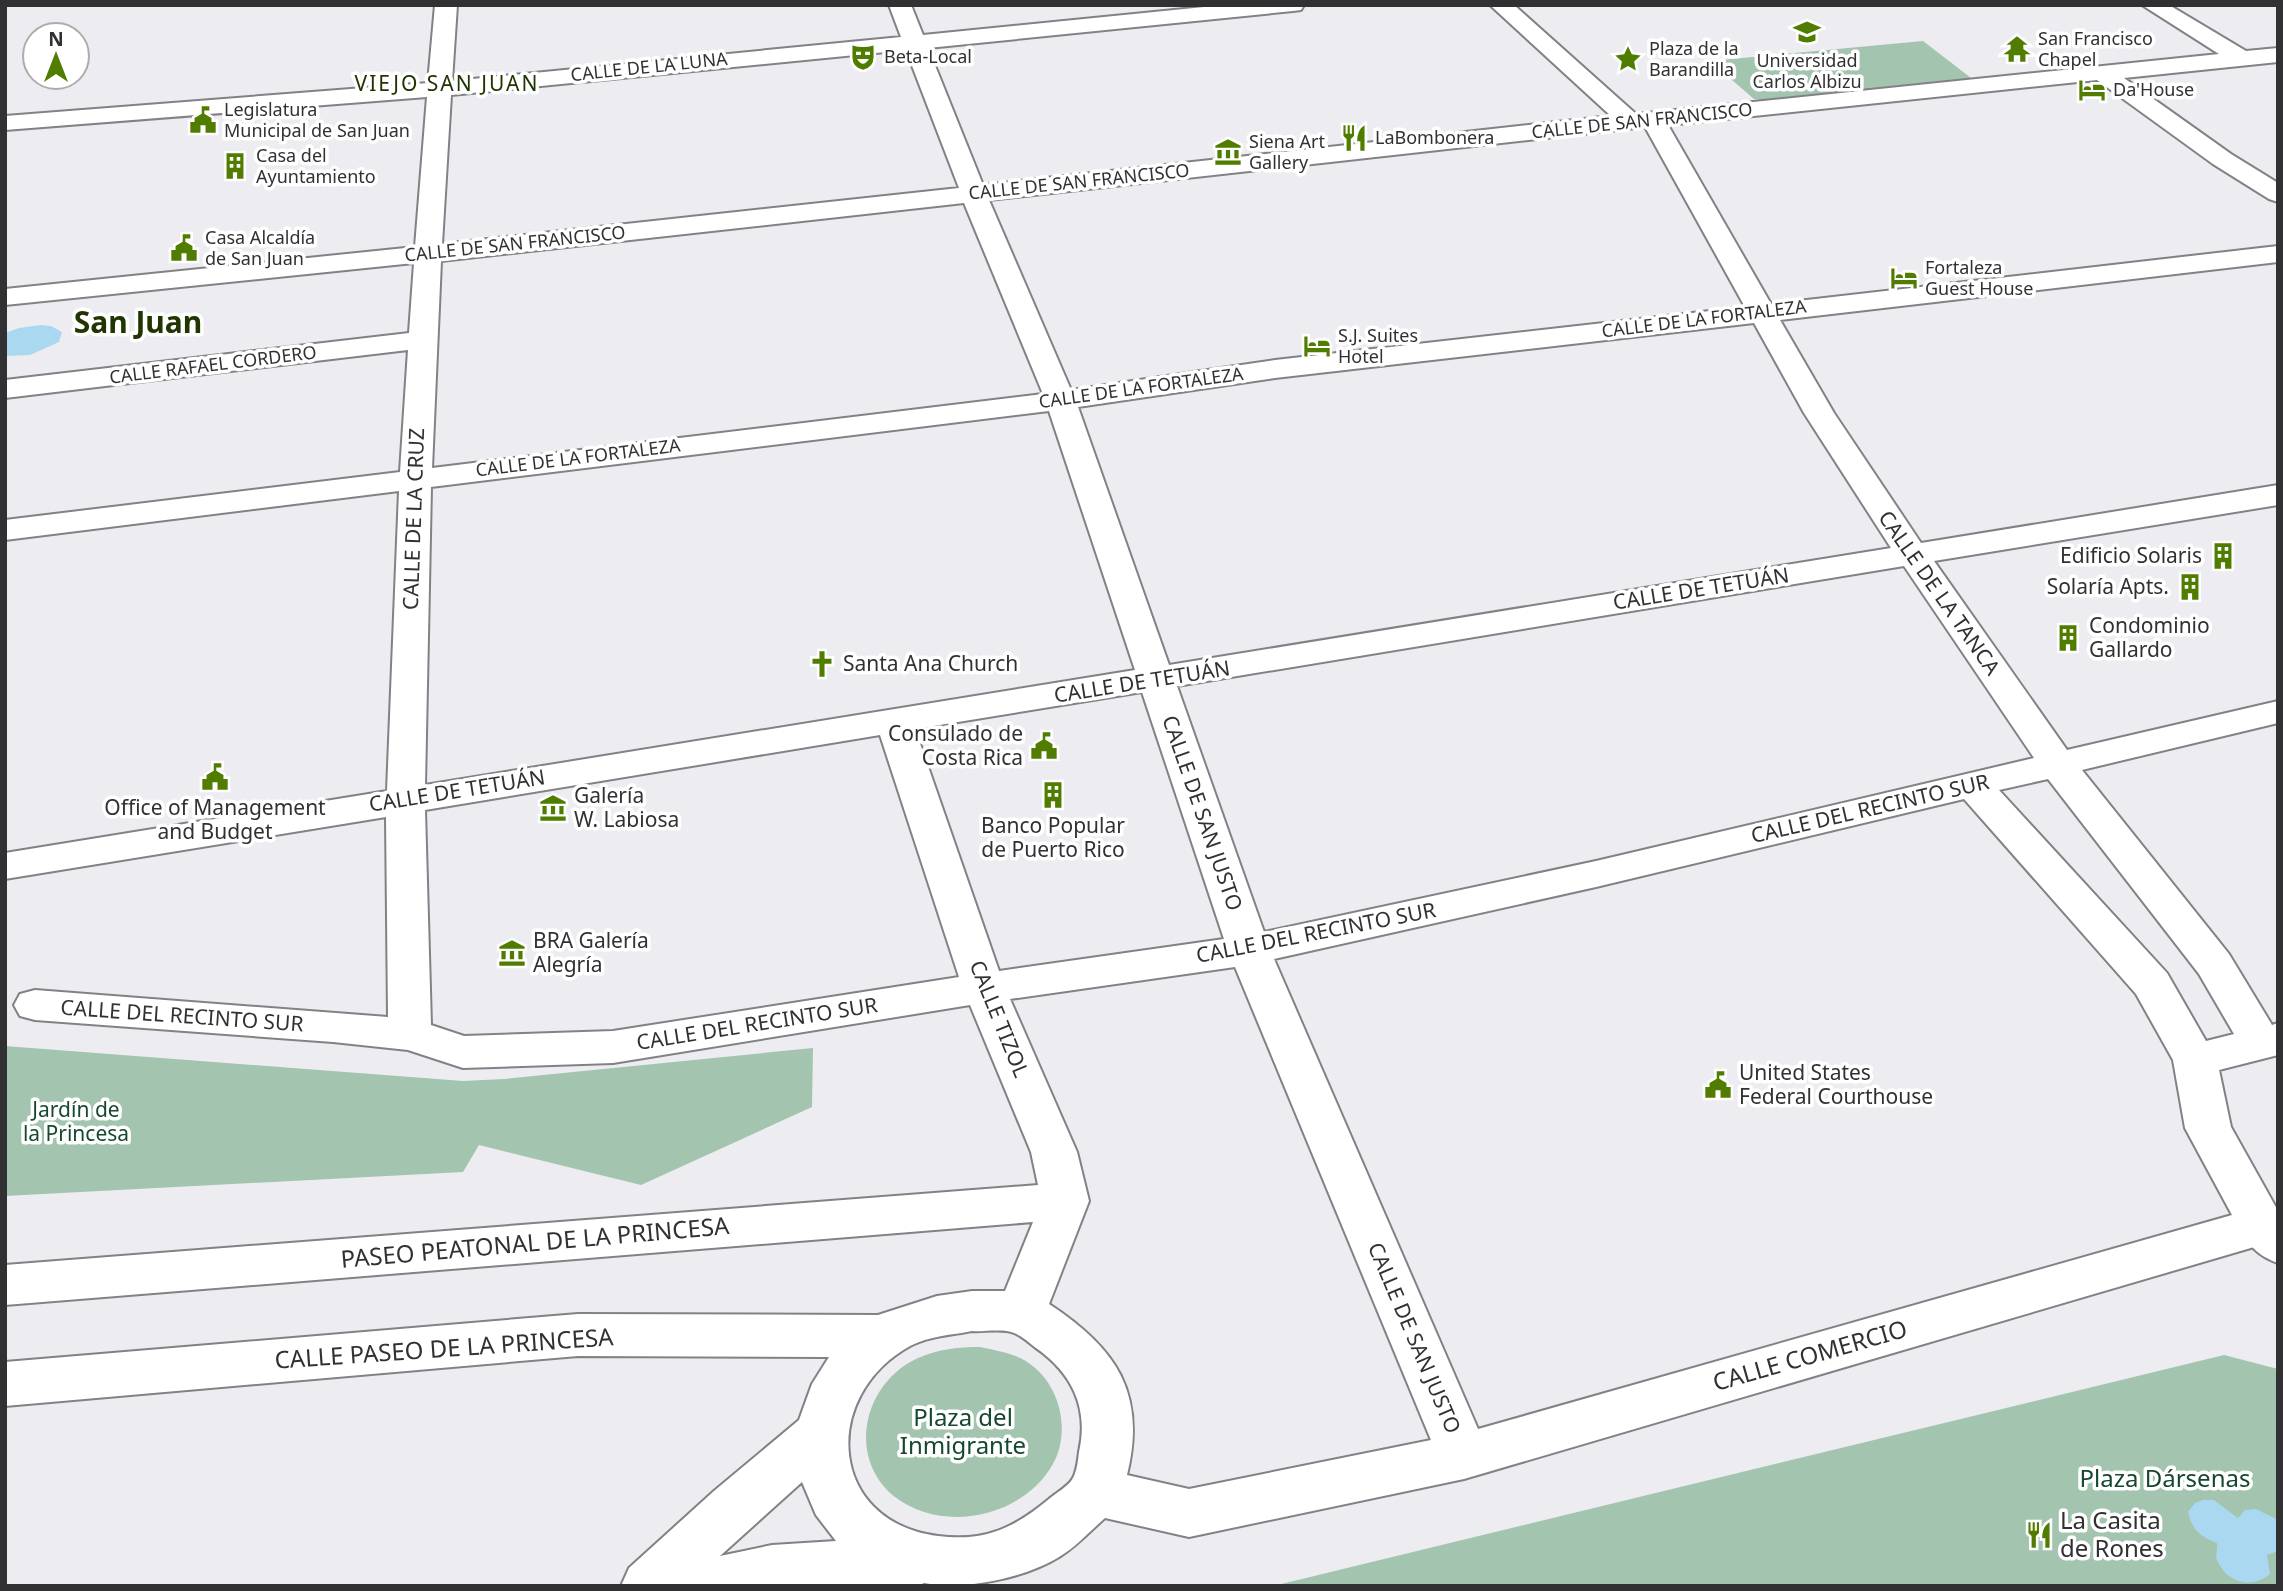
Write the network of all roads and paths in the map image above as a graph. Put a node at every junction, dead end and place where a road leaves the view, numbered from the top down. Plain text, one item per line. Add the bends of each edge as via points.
1 (446, 5) edge
2 (900, 5) edge
3 (1293, 5) edge
4 (1501, 5) edge
5 (2153, 5) edge
6 (913, 41) junction
7 (2278, 55) edge
8 (2241, 58) junction
9 (2102, 73) junction
10 (439, 89) junction
11 (1641, 120) junction
12 (5, 123) edge
13 (973, 192) junction
14 (2278, 194) edge
15 (427, 254) junction
16 (2278, 254) edge
17 (5, 298) edge
18 (1763, 312) junction
19 (422, 340) junction
20 (5, 389) edge
21 (1061, 401) junction
22 (414, 478) junction
23 (2278, 495) edge
24 (5, 530) edge
25 (1913, 556) junction
26 (1157, 680) junction
27 (2278, 712) edge
28 (894, 722) junction
29 (2057, 764) junction
30 (1972, 785) junction
31 (405, 799) junction
32 (5, 866) edge
33 (1249, 950) junction
34 (984, 988) junction
35 (35, 1005) dead end
36 (410, 1034) junction
37 (2270, 1041) edge
38 (2196, 1060) junction
39 (1065, 1201) junction
40 (2270, 1235) edge
41 (5, 1285) edge
42 (1021, 1313) junction
43 (884, 1336) junction
44 (5, 1384) edge
45 (820, 1434) junction
46 (1464, 1456) junction
47 (1095, 1492) junction
48 (930, 1560) junction
49 (649, 1586) edge
50 (696, 1586) edge

1 - 10 street, CALLE DE LA CRUZ
2 - 6 street, CALLE DE SAN JUSTO
3 - 6 street, CALLE DE LA LUNA
4 - 11 street, CALLE DE LA TANCA
5 - 8 street
6 - 10 street, CALLE DE LA LUNA
6 - 13 street, CALLE DE SAN JUSTO
7 - 8 street, CALLE DE SAN FRANCISCO
8 - 9 street, CALLE DE SAN FRANCISCO
9 - 11 street, CALLE DE SAN FRANCISCO
9 - 14 street
10 - 12 street, CALLE DE LA LUNA
10 - 15 street, CALLE DE LA CRUZ
11 - 13 street, CALLE DE SAN FRANCISCO
11 - 18 street, CALLE DE LA TANCA
13 - 15 street, CALLE DE SAN FRANCISCO
13 - 21 street, CALLE DE SAN JUSTO
15 - 17 street, CALLE DE SAN FRANCISCO
15 - 19 street, CALLE DE LA CRUZ
16 - 18 street, CALLE DE LA FORTALEZA
18 - 21 street, CALLE DE LA FORTALEZA via 1275,369
18 - 25 street, CALLE DE LA TANCA via 1819,413
19 - 20 street, CALLE RAFAEL CORDERO
19 - 22 street, CALLE DE LA CRUZ
21 - 22 street, CALLE DE LA FORTALEZA
21 - 26 street, CALLE DE SAN JUSTO
22 - 24 street, CALLE DE LA FORTALEZA
22 - 31 street, CALLE DE LA CRUZ
23 - 25 street, CALLE DE TETUÁN
25 - 26 street, CALLE DE TETUÁN
25 - 29 street, CALLE DE LA TANCA
26 - 28 street, CALLE DE TETUÁN
26 - 33 street, CALLE DE SAN JUSTO
27 - 29 street, CALLE DEL RECINTO SUR
28 - 31 street, CALLE DE TETUÁN
28 - 34 street, CALLE TIZOL
29 - 30 street, CALLE DEL RECINTO SUR
29 - 37 street, CALLE DE LA TANCA
30 - 33 street, CALLE DEL RECINTO SUR
30 - 38 street via 2152,984
31 - 32 street, CALLE DE TETUÁN
31 - 36 street, CALLE DE LA CRUZ
33 - 34 street, CALLE DEL RECINTO SUR
33 - 46 street, CALLE DE SAN JUSTO
34 - 36 street, CALLE DEL RECINTO SUR via 613,1046 463,1052
34 - 39 street, CALLE TIZOL via 1054,1152
35 - 36 street, CALLE DEL RECINTO SUR
37 - 38 street
38 - 40 street, CALLE COMERCIO via 2208,1128
39 - 41 street, PASEO PEATONAL DE LA PRINCESA
39 - 42 street
40 - 46 street, CALLE COMERCIO
42 - 43 street via 972,1311 927,1318
42 - 47 street via 1058,1335 1089,1365 1107,1403 1109,1444
43 - 44 street, CALLE PASEO DE LA PRINCESA via 578,1335
43 - 45 street via 851,1363 830,1396
45 - 48 street via 824,1477 845,1516 883,1545
45 - 49 street
46 - 47 street, CALLE COMERCIO via 1189,1513
47 - 48 street via 1038,1541 999,1557
48 - 50 street via 772,1570

